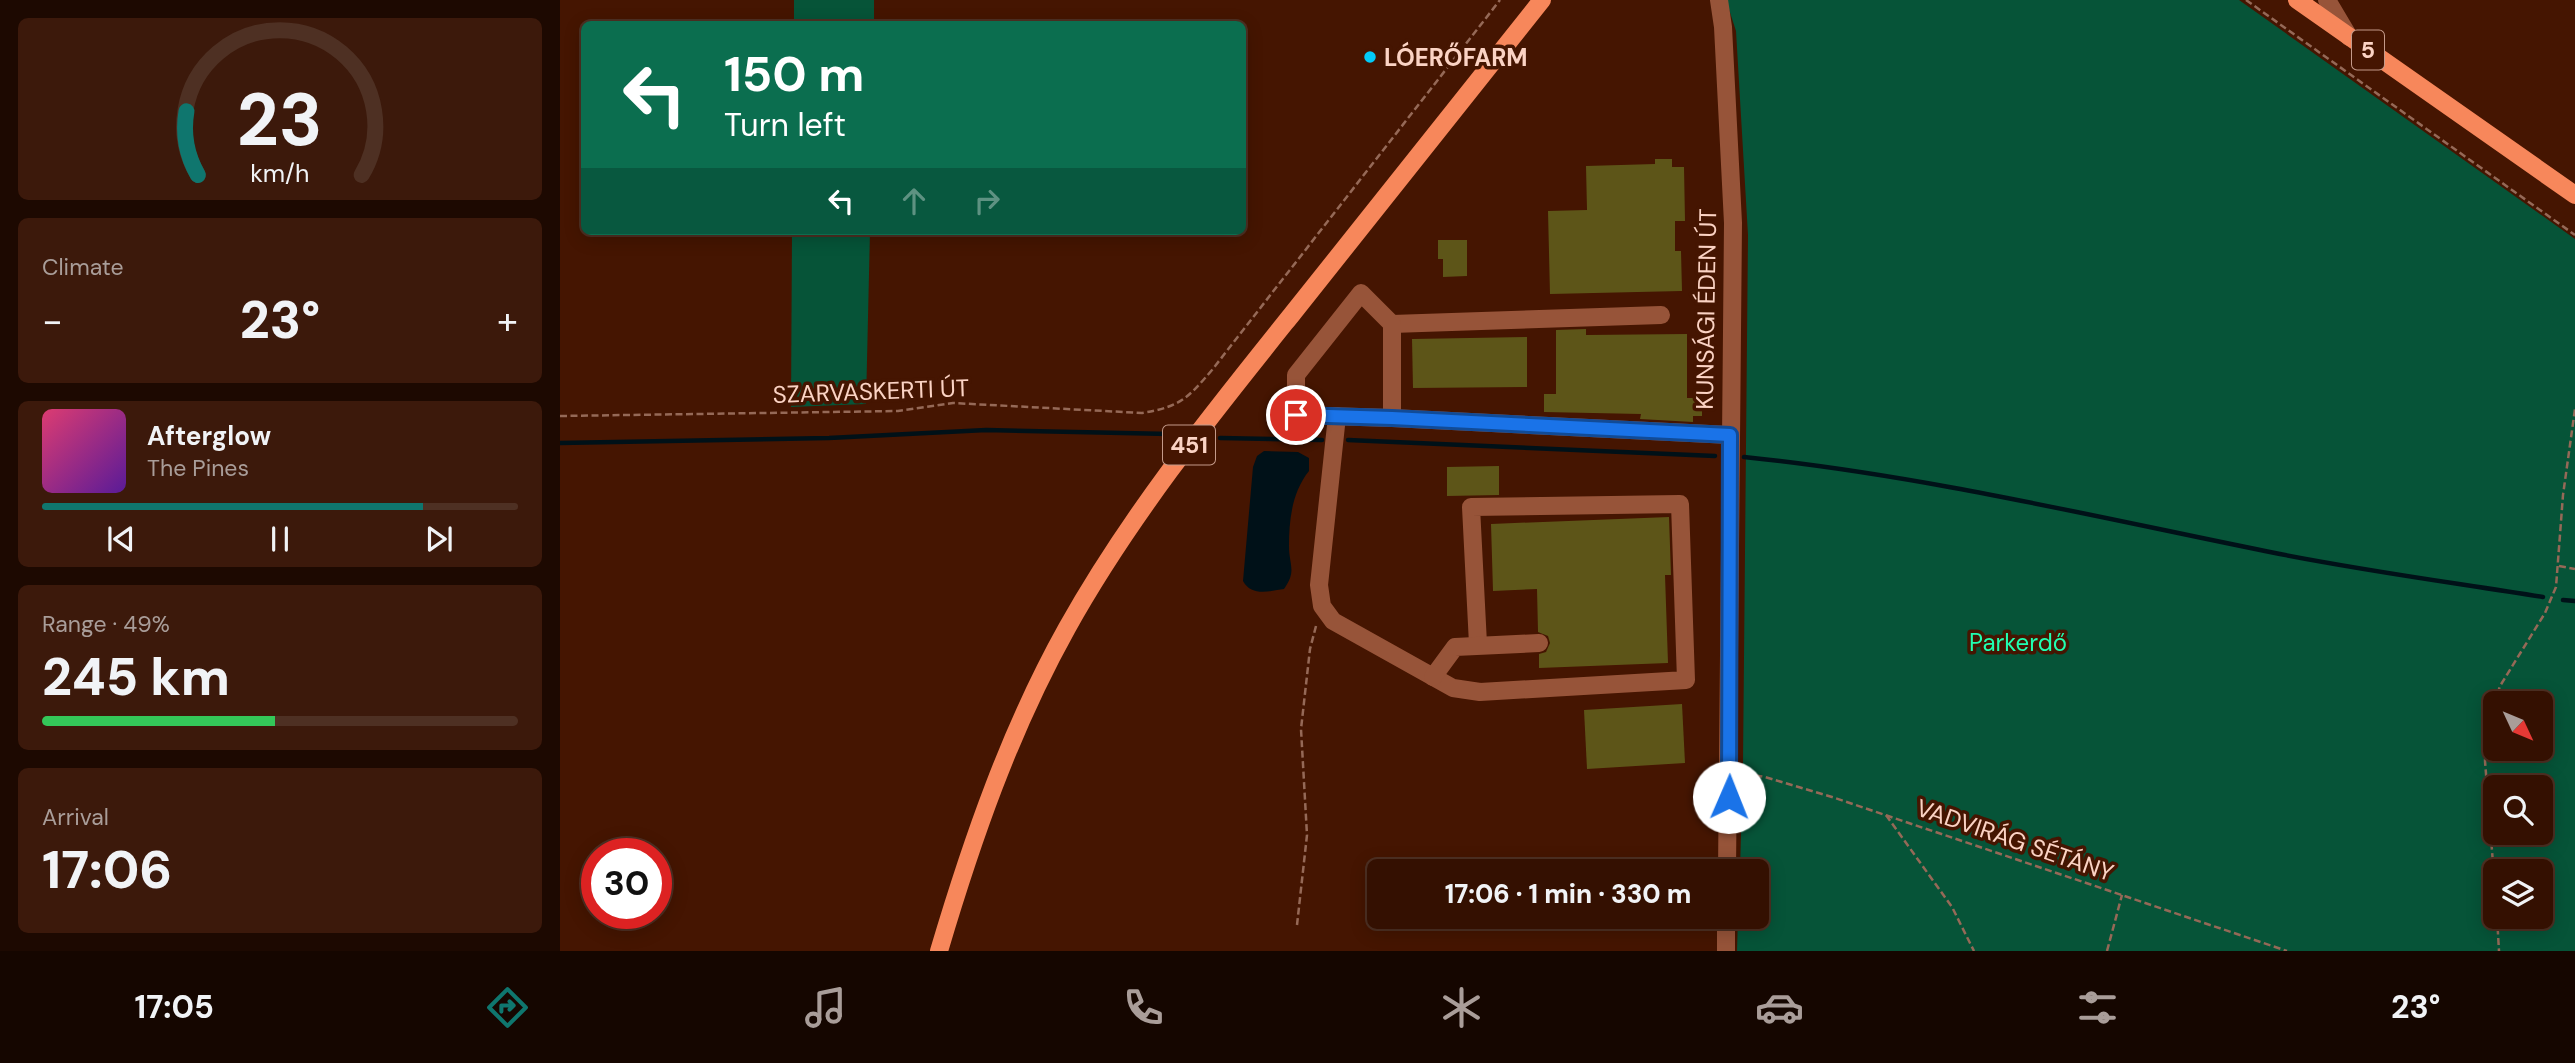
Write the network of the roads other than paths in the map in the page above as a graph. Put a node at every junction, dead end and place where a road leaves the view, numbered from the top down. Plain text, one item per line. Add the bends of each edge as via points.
1 (1542, 0) edge
2 (1719, 0) edge
3 (2297, 0) edge
4 (2327, 0) edge
5 (2349, 37) junction
6 (2575, 195) edge
7 (1661, 315) dead end
8 (1392, 324) junction
9 (1337, 416) junction
10 (1392, 418) junction
11 (1730, 435) junction
12 (1539, 643) dead end
13 (1478, 644) junction
14 (1433, 677) junction
15 (1727, 859) edge
16 (1726, 929) edge
17 (939, 951) edge
18 (1726, 951) edge

1 - 17 main road, 451 via 1230,392 1107,562 1068,627 1011,743 970,850
2 - 11 street, KUNSÁGI ÉDEN ÚT via 1733,223
3 - 5 main road, 5
4 - 5 street
5 - 6 main road, 5
7 - 8 street
8 - 9 street via 1361,293 1296,375 1296,415
8 - 10 street
9 - 10 street
9 - 14 street via 1319,585 1322,606 1333,621
10 - 11 street
11 - 15 street, KUNSÁGI ÉDEN ÚT
12 - 13 street
13 - 14 street via 1455,647
13 - 14 street via 1471,507 1679,504 1686,680 1480,692 1453,688
16 - 18 street

